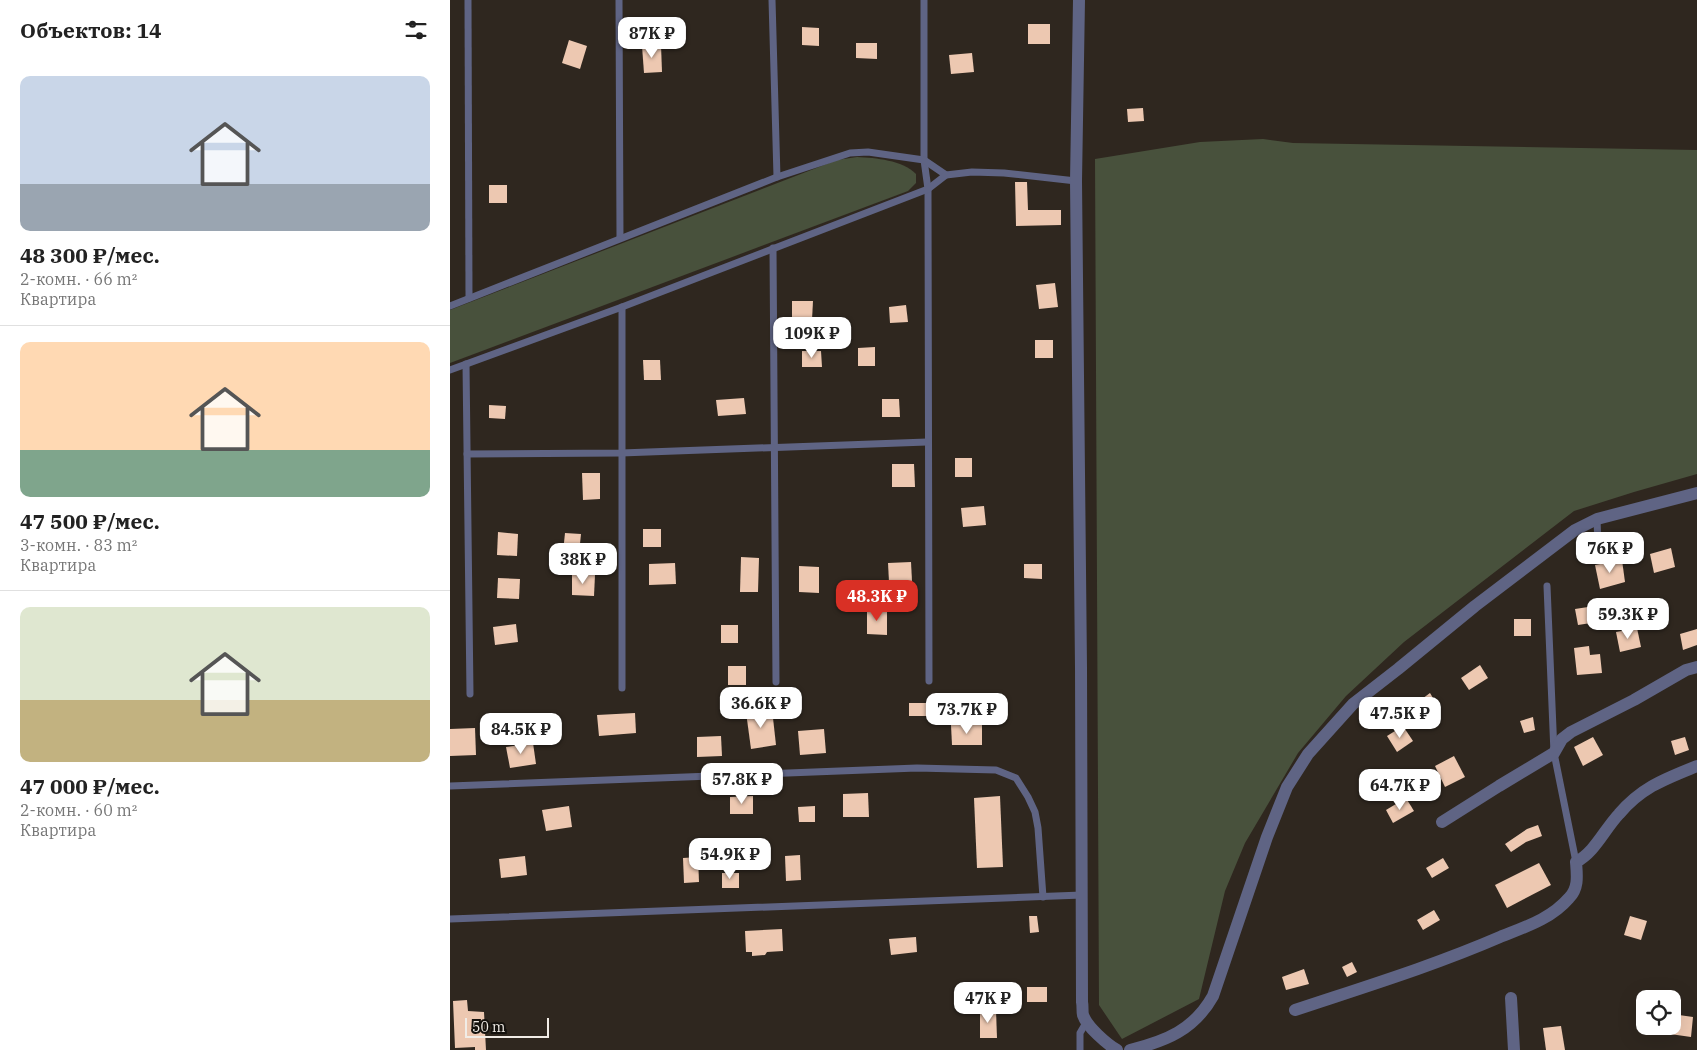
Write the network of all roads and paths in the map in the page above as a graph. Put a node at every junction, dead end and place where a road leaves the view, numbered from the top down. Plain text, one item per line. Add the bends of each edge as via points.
1 (468, 0) edge
2 (619, 0) edge
3 (772, 0) edge
4 (924, 0) edge
5 (1079, 0) edge
6 (924, 160) junction
7 (946, 175) junction
8 (777, 177) junction
9 (1076, 181) junction
10 (928, 189) junction
11 (620, 238) junction
12 (773, 248) junction
13 (469, 298) junction
14 (450, 306) edge
15 (622, 307) junction
16 (466, 364) junction
17 (450, 370) edge
18 (927, 442) junction
19 (775, 449) junction
20 (621, 453) junction
21 (467, 454) junction
22 (1697, 493) edge
23 (1596, 519) junction
24 (1598, 546) dead end
25 (1547, 586) dead end
26 (1697, 667) edge
27 (929, 681) dead end
28 (776, 682) dead end
29 (622, 688) dead end
30 (470, 694) dead end
31 (1554, 753) junction
32 (1697, 766) edge
33 (450, 786) edge
34 (1442, 822) dead end
35 (1576, 862) junction
36 (1082, 895) junction
37 (1043, 897) junction
38 (450, 919) edge
39 (1511, 998) dead end
40 (1295, 1010) dead end
41 (1087, 1022) junction
42 (1080, 1050) edge
43 (1117, 1050) edge
44 (1130, 1050) edge
45 (1514, 1050) edge

1 - 13 lane
2 - 11 lane
3 - 8 lane
4 - 6 lane
5 - 9 street
6 - 7 lane
6 - 8 lane via 868,152 850,153
6 - 10 lane
7 - 9 lane via 996,172
7 - 10 lane
8 - 11 lane
9 - 36 street
10 - 12 lane
10 - 18 lane
11 - 13 lane
12 - 15 lane
12 - 19 lane
13 - 14 lane
15 - 16 lane
15 - 20 lane
16 - 17 lane
16 - 21 lane
18 - 19 lane
18 - 27 lane
19 - 20 lane
19 - 28 lane
20 - 21 lane
20 - 29 lane
21 - 30 lane
22 - 23 street
23 - 24 lane
23 - 44 street via 1564,537 1353,704 1334,724 1308,754 1287,787 1207,1008 1190,1026 1179,1032
25 - 31 lane
26 - 31 street via 1571,732 1562,739
31 - 34 street
31 - 35 lane
32 - 35 street via 1656,782 1640,793 1618,814 1589,852
33 - 37 lane via 917,768 996,770 1016,778 1035,812
35 - 40 street via 1578,879 1571,897 1555,912 1426,967
36 - 37 lane
36 - 41 street via 1082,1002
37 - 38 lane
39 - 45 street
41 - 42 lane via 1080,1033
41 - 43 street

